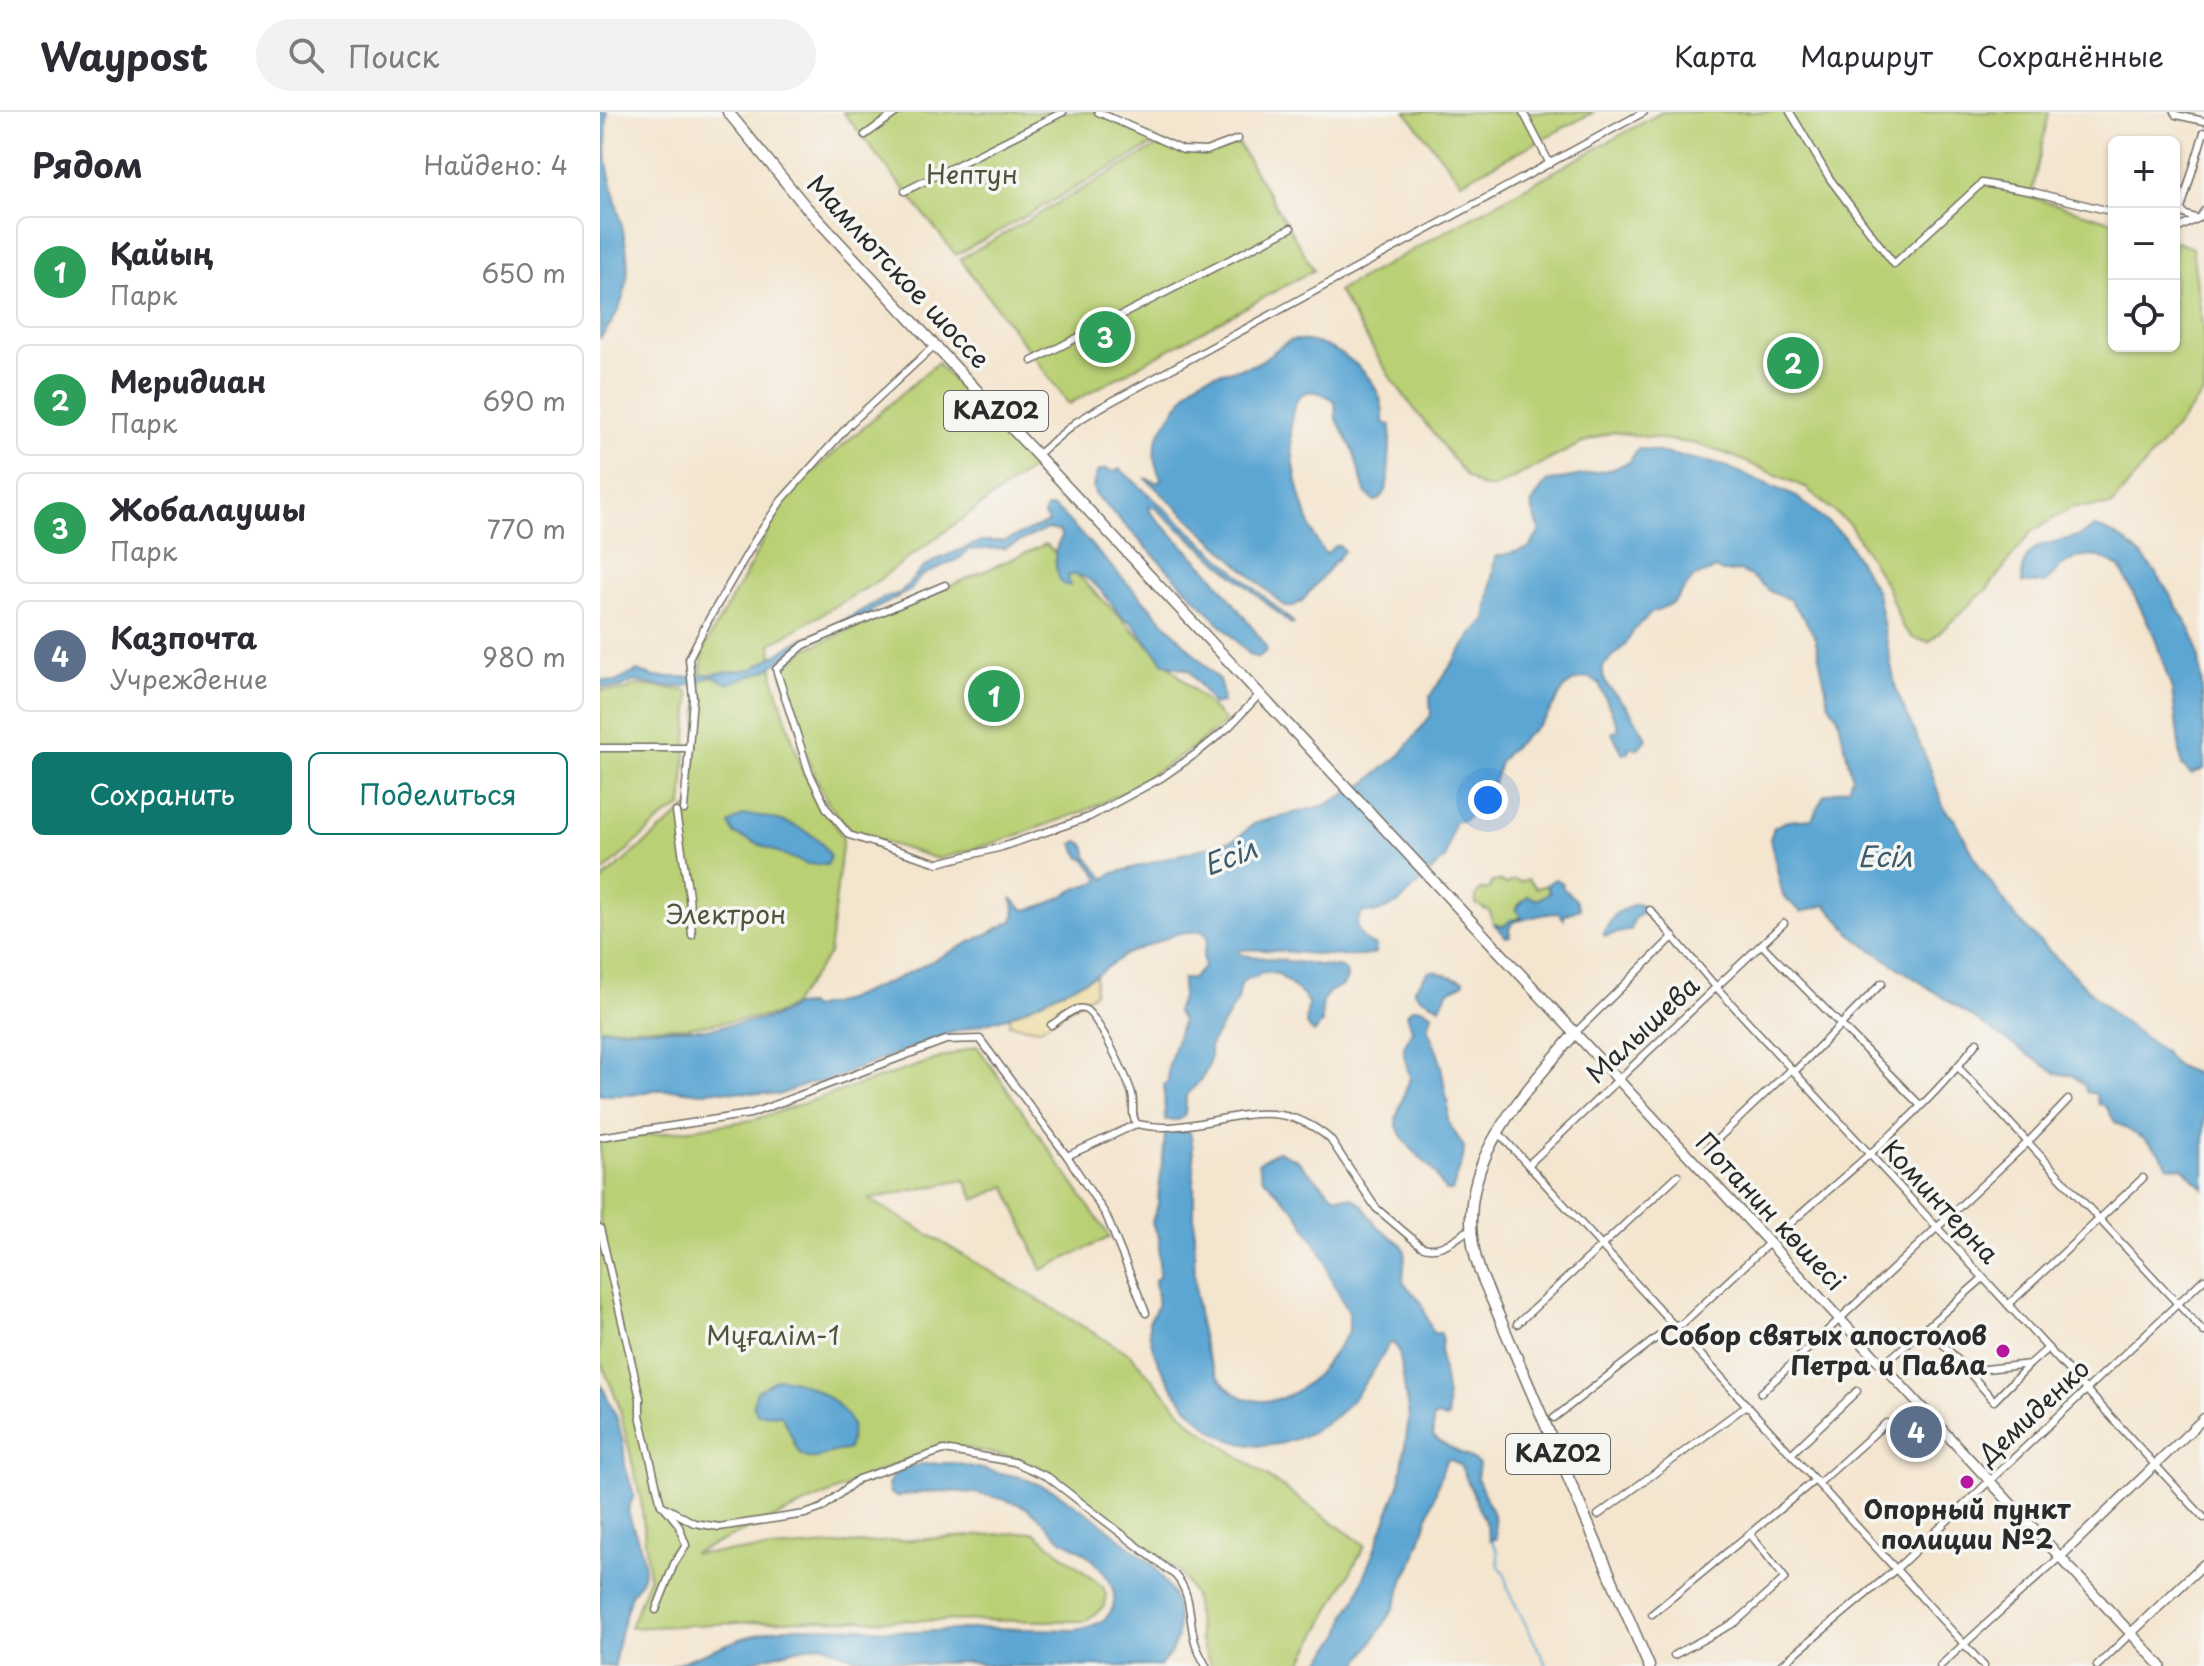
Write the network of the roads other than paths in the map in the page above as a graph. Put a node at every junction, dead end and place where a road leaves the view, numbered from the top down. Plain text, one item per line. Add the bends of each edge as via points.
1 (728, 112) edge
2 (897, 112) edge
3 (1063, 112) edge
4 (1098, 112) edge
5 (1523, 112) edge
6 (1644, 112) edge
7 (1790, 112) edge
8 (2174, 112) edge
9 (2204, 121) edge
10 (2204, 132) edge
11 (865, 135) dead end
12 (1238, 139) dead end
13 (1550, 164) junction
14 (905, 191) dead end
15 (2108, 211) edge
16 (2204, 211) edge
17 (2195, 218) junction
18 (2180, 227) edge
19 (1291, 228) dead end
20 (935, 345) junction
21 (1032, 361) dead end
22 (1037, 455) junction
23 (945, 585) dead end
24 (1260, 694) junction
25 (600, 748) edge
26 (689, 748) junction
27 (684, 810) dead end
28 (676, 812) dead end
29 (1650, 910) dead end
30 (1784, 923) dead end
31 (692, 935) dead end
32 (1673, 937) junction
33 (1762, 945) junction
34 (1882, 983) dead end
35 (1717, 988) junction
36 (1051, 1025) dead end
37 (1841, 1025) junction
38 (1575, 1033) junction
39 (1977, 1042) dead end
40 (1958, 1067) junction
41 (1793, 1071) junction
42 (1619, 1081) junction
43 (2068, 1100) dead end
44 (1920, 1105) junction
45 (1137, 1124) junction
46 (1497, 1131) junction
47 (600, 1137) edge
48 (2028, 1142) junction
49 (1708, 1148) dead end
50 (1868, 1153) junction
51 (1067, 1156) junction
52 (1528, 1165) junction
53 (1678, 1175) dead end
54 (2143, 1178) dead end
55 (2100, 1220) junction
56 (600, 1228) edge
57 (1937, 1228) junction
58 (1470, 1229) junction
59 (1784, 1229) dead end
60 (1769, 1243) junction
61 (1601, 1246) junction
62 (1983, 1278) junction
63 (2204, 1279) edge
64 (2178, 1304) junction
65 (2008, 1305) junction
66 (1146, 1313) dead end
67 (1840, 1319) junction
68 (1517, 1324) dead end
69 (1673, 1325) junction
70 (2204, 1332) edge
71 (1917, 1335) dead end
72 (2048, 1348) junction
73 (2030, 1364) junction
74 (1883, 1365) junction
75 (1968, 1371) junction
76 (2086, 1390) junction
77 (1857, 1391) dead end
78 (1761, 1393) dead end
79 (1747, 1405) junction
80 (1554, 1418) dead end
81 (2204, 1418) edge
82 (1886, 1423) dead end
83 (1791, 1454) junction
84 (2155, 1465) junction
85 (1990, 1481) junction
86 (1817, 1482) junction
87 (662, 1506) junction
88 (1598, 1515) dead end
89 (2204, 1518) edge
90 (1750, 1534) junction
91 (2061, 1556) junction
92 (2204, 1564) edge
93 (1896, 1569) junction
94 (656, 1610) dead end
95 (1652, 1614) dead end
96 (2131, 1633) junction
97 (1964, 1644) junction
98 (1674, 1655) dead end
99 (1206, 1666) edge
100 (1649, 1666) edge
101 (1780, 1666) edge
102 (1940, 1666) edge
103 (1984, 1666) edge
104 (2097, 1666) edge
105 (2161, 1666) edge

1 - 20 highway, Мамлютское шоссе / KAZ02 via 806,207
2 - 11 street
3 - 14 street
4 - 12 street via 1183,150 1206,151
5 - 13 street
6 - 13 street
7 - 15 street via 1830,179 1894,264 1982,183
8 - 9 street
10 - 17 street via 2181,209
13 - 22 street via 1096,410
16 - 17 street
17 - 18 street
19 - 21 street
20 - 22 highway, Мамлютское шоссе / KAZ02
20 - 26 street via 850,424 781,501 757,537 689,658
22 - 24 highway, Мамлютское шоссе / KAZ02
23 - 24 street via 804,645 776,669 805,762 827,809 861,841 938,863 1056,830 1161,778 1229,727
24 - 38 highway, Мамлютское шоссе / KAZ02
25 - 26 street
26 - 27 street
28 - 31 street
29 - 32 street, Коминтерна
30 - 33 street, Малышева
32 - 35 street, Коминтерна
32 - 38 street
33 - 35 street, Малышева
33 - 37 street
34 - 37 street
35 - 41 street, Коминтерна
35 - 42 street, Малышева
36 - 45 street via 1076,1009 1086,1009 1096,1018 1118,1057
37 - 41 street
37 - 44 street
38 - 42 main road, Потанин көшесі
38 - 46 highway, KAZ02
39 - 40 street
40 - 44 street
40 - 48 street
41 - 49 street
41 - 50 street, Коминтерна
42 - 52 street, Малышева
42 - 60 main road, Потанин көшесі
43 - 48 street
44 - 50 street
45 - 51 street
45 - 58 street via 1190,1125 1248,1113 1300,1121 1330,1139 1376,1208 1421,1246 1434,1249
46 - 52 street
46 - 58 highway, KAZ02 via 1477,1178
47 - 51 street via 750,1114 946,1040 980,1039
48 - 55 street
48 - 57 street
50 - 57 street, Коминтерна
50 - 59 street
51 - 66 street via 1106,1215
52 - 61 street
53 - 61 street
54 - 55 street
55 - 64 street
55 - 65 street
56 - 87 street
57 - 62 street, Коминтерна
57 - 67 street
58 - 100 highway, KAZ02 via 1480,1272
60 - 67 main road, Потанин көшесі
60 - 69 street via 1682,1324
61 - 68 street
61 - 69 street
62 - 65 street, Коминтерна
62 - 75 street via 1927,1327
63 - 64 street, Демиденко
64 - 70 street
64 - 76 street, Демиденко
65 - 72 street, Коминтерна
67 - 74 main road, Потанин көшесі
67 - 78 street
69 - 79 street
69 - 80 street
71 - 74 street
72 - 73 street
72 - 76 street, Коминтерна
73 - 75 street
73 - 75 street via 1994,1401
74 - 85 main road, Потанин көшесі
76 - 84 street, Коминтерна
76 - 85 street, Демиденко
77 - 83 street
79 - 83 street
79 - 88 street
81 - 84 street
82 - 86 street
83 - 86 street
84 - 89 street, Коминтерна
84 - 91 street
85 - 91 main road, Потанин көшесі
85 - 93 street, Демиденко
86 - 90 street
86 - 93 street
87 - 94 street via 678,1524 686,1545
87 - 99 street via 694,1523 719,1527 813,1511 858,1479 944,1450 1014,1462 1048,1477 1175,1575 1188,1596 1195,1642
90 - 95 street
90 - 98 street via 1785,1578 1736,1622
91 - 96 main road, Потанин көшесі
91 - 97 street
92 - 96 street
93 - 97 street
93 - 101 street, Демиденко
96 - 104 street
96 - 105 main road, Потанин көшесі
97 - 102 street
97 - 103 street

